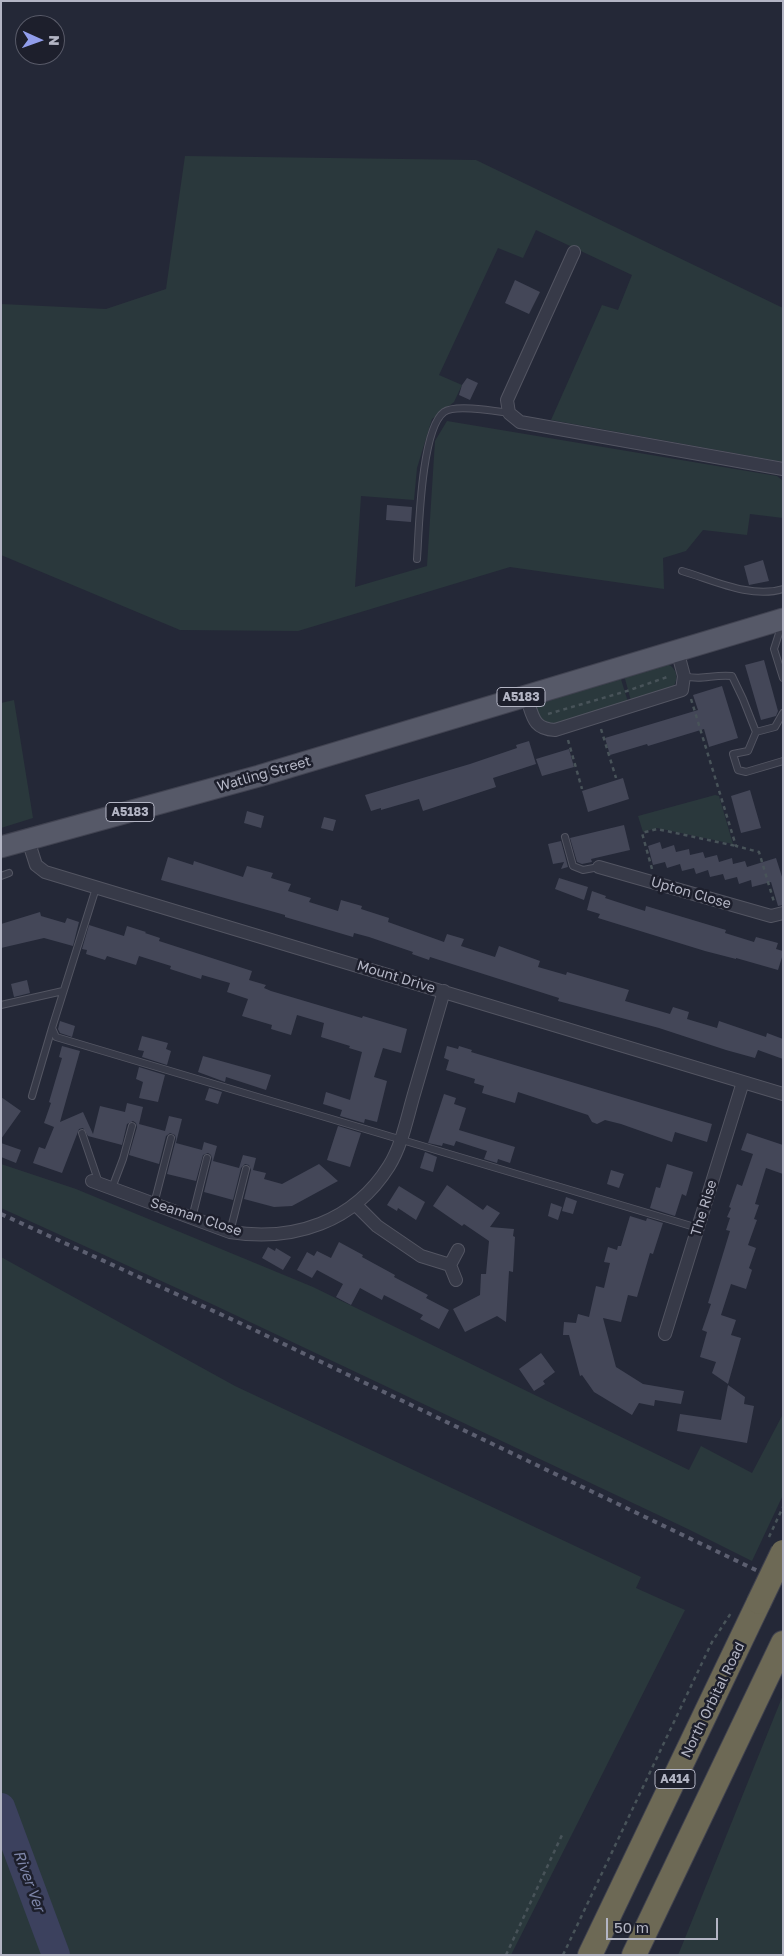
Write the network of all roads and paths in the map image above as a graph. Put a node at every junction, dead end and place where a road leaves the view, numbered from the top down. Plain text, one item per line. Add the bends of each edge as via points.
1 (574, 252) dead end
2 (509, 413) junction
3 (783, 469) edge
4 (417, 559) dead end
5 (682, 571) dead end
6 (783, 589) edge
7 (783, 620) edge
8 (677, 650) junction
9 (620, 668) junction
10 (683, 677) junction
11 (783, 678) edge
12 (627, 691) junction
13 (526, 696) junction
14 (631, 707) junction
15 (783, 713) edge
16 (597, 717) junction
17 (534, 719) junction
18 (564, 727) junction
19 (756, 732) junction
20 (783, 761) edge
21 (616, 778) dead end
22 (582, 789) dead end
23 (565, 837) dead end
24 (28, 840) junction
25 (1, 846) edge
26 (736, 846) junction
27 (599, 868) joint
28 (10, 874) dead end
29 (1, 876) edge
30 (656, 884) junction
31 (96, 888) junction
32 (780, 914) edge
33 (63, 991) junction
34 (444, 992) junction
35 (1, 1005) edge
36 (52, 1028) junction
37 (743, 1082) junction
38 (783, 1094) edge
39 (32, 1096) dead end
40 (132, 1126) dead end
41 (82, 1133) dead end
42 (171, 1138) dead end
43 (400, 1141) junction
44 (207, 1158) dead end
45 (246, 1169) dead end
46 (95, 1182) joint
47 (112, 1188) junction
48 (154, 1204) junction
49 (356, 1205) junction
50 (192, 1218) junction
51 (698, 1228) junction
52 (230, 1232) junction
53 (458, 1250) dead end
54 (450, 1265) junction
55 (456, 1280) dead end
56 (665, 1334) dead end
57 (783, 1507) edge
58 (776, 1545) edge
59 (732, 1611) dead end
60 (783, 1644) edge
61 (562, 1835) dead end
62 (506, 1955) edge
63 (563, 1955) edge
64 (590, 1955) edge
65 (634, 1955) edge

1 - 2 street via 507,400
2 - 3 street via 520,422
2 - 4 lane via 449,410 443,412 436,422 424,471
5 - 6 lane via 748,591
7 - 8 main road, Watling Street / A5183
7 - 11 lane via 774,649
8 - 9 main road, Watling Street / A5183
8 - 10 street
9 - 12 path
9 - 13 main road, Watling Street / A5183
10 - 12 path
10 - 14 street via 682,690 678,693
10 - 19 lane via 698,680 717,674 732,676
10 - 26 path
12 - 14 path
12 - 17 path
13 - 17 street
13 - 24 main road, Watling Street / A5183 via 259,776
14 - 16 street
15 - 19 lane via 775,727
16 - 18 street
16 - 21 path
17 - 18 street via 544,730
18 - 22 path
19 - 20 lane via 748,751 733,754 738,770 746,772
23 - 27 lane via 573,866 583,870
24 - 25 main road, Watling Street / A5183
24 - 31 street, Mount Drive via 36,865 45,872
26 - 30 path via 658,829 642,834
26 - 32 path via 759,852
27 - 30 street, Upton Close
28 - 29 lane
30 - 32 street, Upton Close via 771,916
31 - 33 lane
31 - 34 street, Mount Drive
33 - 35 lane
33 - 36 lane
34 - 37 street, Mount Drive
34 - 43 street, Seaman Close
36 - 39 lane
36 - 43 lane via 56,1037
37 - 38 street, Mount Drive
37 - 51 street, The Rise
40 - 47 lane
41 - 46 lane
42 - 48 lane
43 - 49 street, Seaman Close via 390,1165
43 - 51 lane
44 - 50 lane
45 - 52 lane
46 - 47 street, Seaman Close
47 - 48 street, Seaman Close
48 - 50 street, Seaman Close
49 - 52 street, Seaman Close via 313,1228 275,1234
49 - 54 street via 377,1226 421,1256
50 - 52 street, Seaman Close
51 - 56 street, The Rise
53 - 54 street
54 - 55 street
57 - 58 path
58 - 64 highway, North Orbital Road / A414, bridge via 760,1602
59 - 63 path via 712,1642
60 - 65 highway, A414
61 - 62 path

